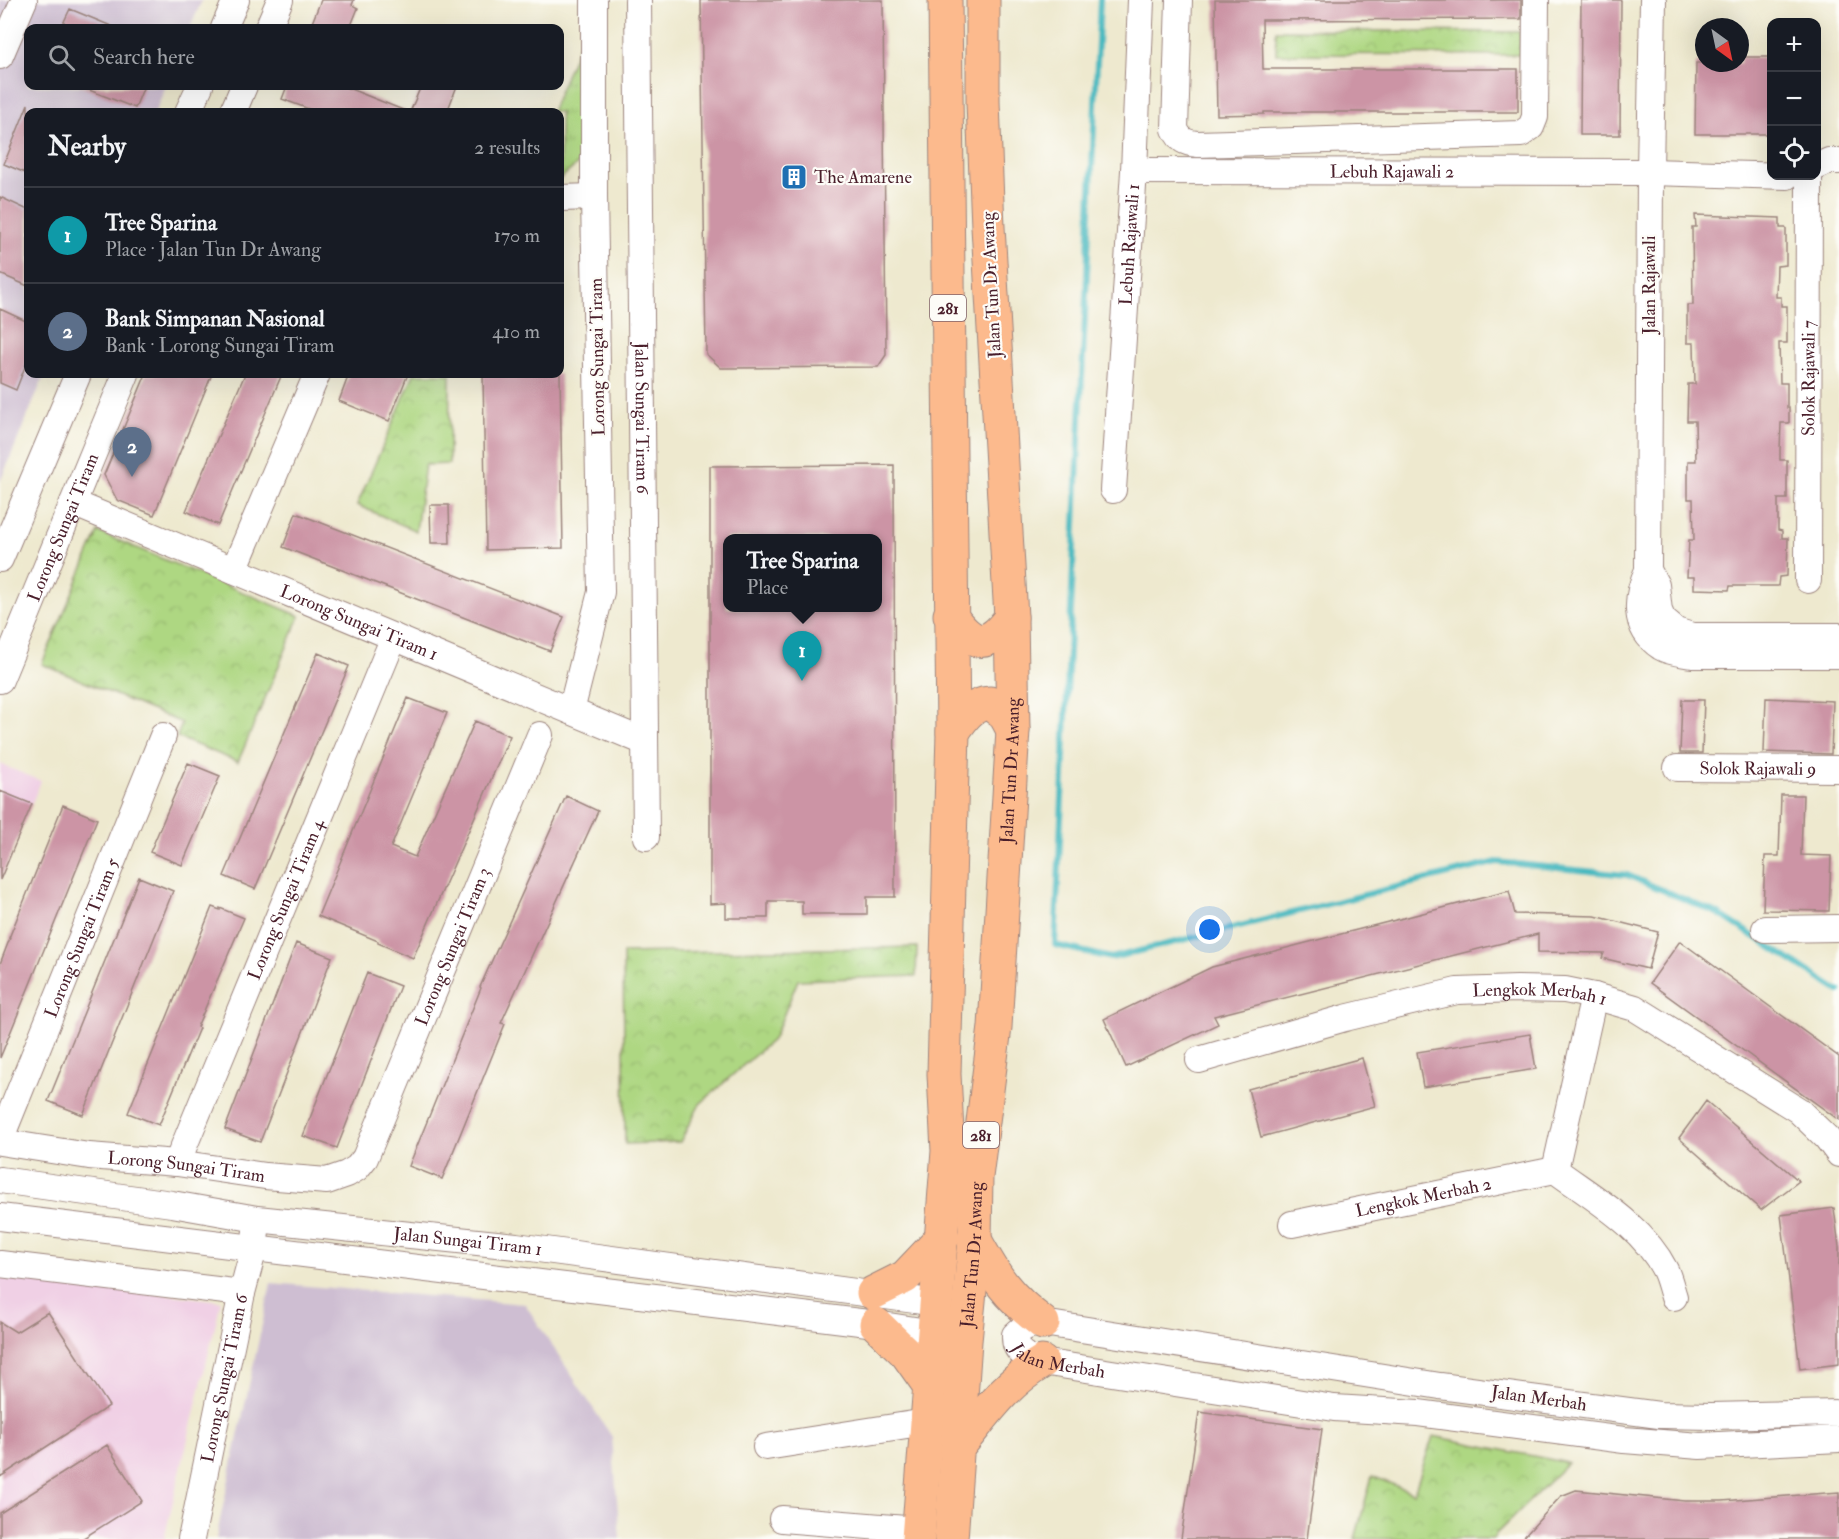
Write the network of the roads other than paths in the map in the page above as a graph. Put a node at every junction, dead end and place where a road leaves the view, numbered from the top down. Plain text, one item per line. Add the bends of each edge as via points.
1 (24, 0) edge
2 (236, 0) edge
3 (280, 0) edge
4 (594, 0) edge
5 (638, 0) edge
6 (945, 0) edge
7 (982, 0) edge
8 (1141, 0) edge
9 (1179, 0) edge
10 (1536, 0) edge
11 (1653, 0) edge
12 (226, 24) edge
13 (270, 24) edge
14 (0, 56) edge
15 (198, 90) edge
16 (242, 90) edge
17 (190, 108) edge
18 (235, 108) edge
19 (1839, 161) edge
20 (1821, 164) edge
21 (1134, 171) junction
22 (1650, 172) junction
23 (1767, 175) edge
24 (1809, 180) edge
25 (594, 197) junction
26 (564, 198) edge
27 (76, 378) edge
28 (124, 378) edge
29 (315, 378) edge
30 (1113, 490) dead end
31 (73, 502) junction
32 (1, 553) edge
33 (234, 570) junction
34 (1648, 570) junction
35 (1808, 580) dead end
36 (950, 615) junction
37 (1011, 617) junction
38 (1839, 636) edge
39 (394, 637) junction
40 (1839, 655) edge
41 (0, 680) edge
42 (571, 711) junction
43 (1013, 730) junction
44 (953, 732) junction
45 (540, 735) dead end
46 (163, 736) dead end
47 (645, 742) junction
48 (1677, 768) dead end
49 (1839, 769) edge
50 (646, 837) dead end
51 (1839, 928) edge
52 (1765, 929) dead end
53 (1594, 996) junction
54 (1199, 1060) dead end
55 (0, 1141) edge
56 (1839, 1154) edge
57 (365, 1158) joint
58 (177, 1164) junction
59 (1555, 1170) junction
60 (0, 1180) edge
61 (0, 1217) edge
62 (257, 1219) junction
63 (1292, 1224) dead end
64 (943, 1237) junction
65 (975, 1240) junction
66 (254, 1248) junction
67 (0, 1264) edge
68 (242, 1293) junction
69 (1674, 1297) dead end
70 (874, 1308) junction
71 (935, 1318) junction
72 (1042, 1323) junction
73 (1042, 1362) junction
74 (929, 1385) junction
75 (1839, 1413) edge
76 (926, 1422) junction
77 (1839, 1439) edge
78 (959, 1446) junction
79 (766, 1447) dead end
80 (782, 1519) dead end
81 (918, 1535) edge
82 (191, 1539) edge
83 (951, 1539) edge

1 - 14 street
2 - 12 street
3 - 13 street
4 - 25 street, Lorong Sungai Tiram
5 - 47 street, Jalan Sungai Tiram 6
6 - 36 main road, Jalan Tun Dr Awang / 281
7 - 37 main road, Jalan Tun Dr Awang / 281 via 988,227
8 - 21 street, Lebuh Rajawali 1
9 - 10 street via 1175,129 1179,138 1198,144 1521,134 1531,127 1535,117
11 - 22 street, Jalan Rajawali
15 - 17 street
16 - 18 street
19 - 20 street
21 - 22 street, Lebuh Rajawali 2
21 - 30 street, Lebuh Rajawali 1
22 - 23 street, Lebuh Rajawali 2
22 - 34 street, Jalan Rajawali
24 - 35 street, Solok Rajawali 7
25 - 26 street
25 - 42 street, Lorong Sungai Tiram via 601,592
27 - 32 street
28 - 31 street, Lorong Sungai Tiram
29 - 33 street
31 - 33 street, Lorong Sungai Tiram 1
31 - 41 street, Lorong Sungai Tiram
33 - 39 street, Lorong Sungai Tiram 1
34 - 38 street, Jalan Rajawali via 1656,585 1663,620 1676,631 1692,636
34 - 40 street, Jalan Rajawali via 1639,589 1640,619 1660,646 1673,652
36 - 37 main road via 964,634 982,640 998,633
36 - 44 main road, Jalan Tun Dr Awang / 281
37 - 43 main road, Jalan Tun Dr Awang / 281
39 - 42 street, Lorong Sungai Tiram 1
39 - 58 street, Lorong Sungai Tiram 4
42 - 47 street, Lorong Sungai Tiram 1
43 - 44 main road via 1005,715 990,703 965,714
43 - 65 main road, Jalan Tun Dr Awang / 281 via 995,1027 976,1177
44 - 64 main road, Jalan Tun Dr Awang / 281 via 944,1074 948,1151
45 - 57 street, Lorong Sungai Tiram 3
46 - 55 street, Lorong Sungai Tiram 5
47 - 50 street, Jalan Sungai Tiram 6
48 - 49 street, Solok Rajawali 9
51 - 52 street
53 - 54 street, Lengkok Merbah 1 via 1565,990 1457,992 1346,1018
53 - 56 street, Lengkok Merbah 1 via 1635,1008 1798,1110
53 - 59 street
55 - 58 street, Lorong Sungai Tiram via 89,1156
57 - 58 street, Lorong Sungai Tiram via 357,1168 327,1181
59 - 63 street, Lengkok Merbah 2
59 - 69 street via 1628,1224 1665,1270
60 - 62 street, Jalan Sungai Tiram 1 via 172,1203
61 - 66 street, Jalan Sungai Tiram 1
62 - 66 street, Lorong Sungai Tiram 6
62 - 70 street, Jalan Sungai Tiram 1 via 516,1246
64 - 70 main road
64 - 71 main road, Jalan Tun Dr Awang / 281
65 - 72 main road via 1006,1291
65 - 78 main road, Jalan Tun Dr Awang / 281
66 - 68 street, Lorong Sungai Tiram 6
66 - 70 street, Jalan Sungai Tiram 1
67 - 68 street
68 - 82 street, Lorong Sungai Tiram 6
70 - 71 street, Jalan Sungai Tiram 1
70 - 74 main road
71 - 74 main road, Jalan Tun Dr Awang / 281
72 - 73 street, Jalan Merbah via 1022,1328 1014,1343 1026,1358
72 - 75 street, Jalan Merbah via 1440,1386 1650,1414
73 - 77 street, Jalan Merbah via 1334,1408 1418,1413 1624,1440 1700,1446
73 - 78 main road via 1006,1388
74 - 76 main road, Jalan Tun Dr Awang / 281
76 - 79 street
76 - 81 main road, Jalan Tun Dr Awang / 281
78 - 83 main road, Jalan Tun Dr Awang / 281
80 - 81 street

